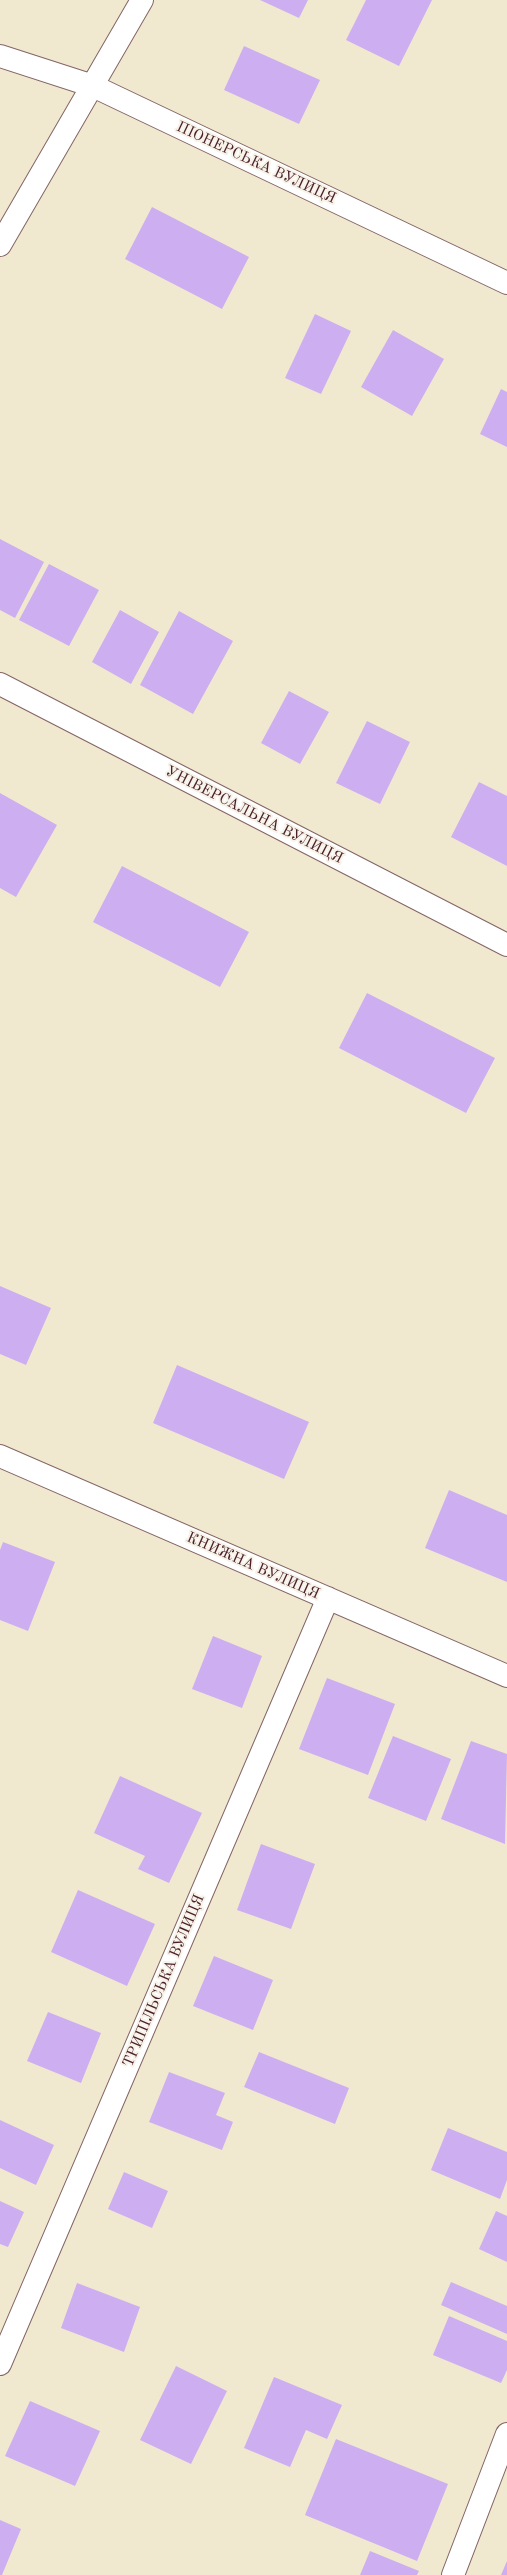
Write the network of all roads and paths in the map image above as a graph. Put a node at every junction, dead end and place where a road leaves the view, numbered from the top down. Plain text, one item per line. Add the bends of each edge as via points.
1 (142, 0) edge
2 (0, 56) edge
3 (93, 86) junction
4 (0, 245) edge
5 (507, 282) edge
6 (0, 684) edge
7 (507, 945) edge
8 (0, 1456) edge
9 (328, 1598) junction
10 (507, 1676) edge
11 (0, 2364) edge
12 (507, 2434) edge
13 (453, 2575) edge

1 - 3 street
2 - 3 street, ПІОНЕРСЬКА ВУЛИЦЯ
3 - 4 street
3 - 5 street, ПІОНЕРСЬКА ВУЛИЦЯ
6 - 7 street, УНІВЕРСАЛЬНА ВУЛИЦЯ
8 - 9 street, КНИЖНА ВУЛИЦЯ
9 - 10 street, КНИЖНА ВУЛИЦЯ
9 - 11 street, ТРИПІЛЬСЬКА ВУЛИЦЯ
12 - 13 street

